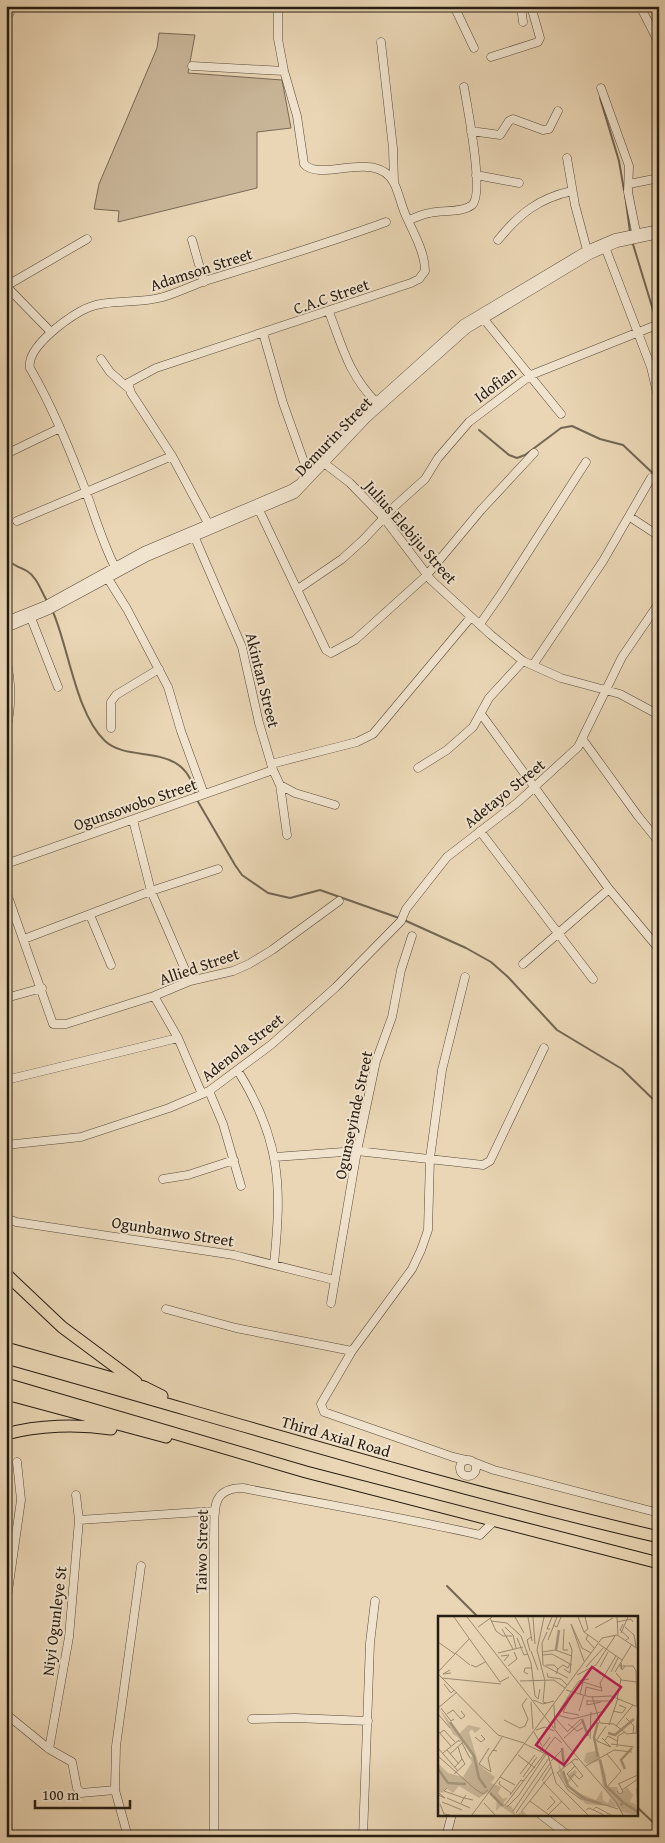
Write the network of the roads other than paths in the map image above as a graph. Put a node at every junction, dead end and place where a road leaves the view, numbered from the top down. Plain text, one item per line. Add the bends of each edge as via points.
1 (13, 6) edge
2 (278, 6) edge
3 (454, 6) edge
4 (521, 6) edge
5 (531, 6) edge
6 (640, 6) edge
7 (6, 20) edge
8 (523, 22) dead end
9 (382, 42) dead end
10 (659, 42) edge
11 (474, 48) dead end
12 (491, 57) dead end
13 (192, 66) dead end
14 (284, 71) junction
15 (464, 87) dead end
16 (600, 88) dead end
17 (558, 111) dead end
18 (471, 131) junction
19 (567, 158) dead end
20 (476, 175) junction
21 (659, 178) edge
22 (394, 182) junction
23 (519, 183) dead end
24 (629, 184) junction
25 (572, 191) junction
26 (408, 220) junction
27 (386, 222) dead end
28 (659, 229) edge
29 (659, 234) edge
30 (631, 237) junction
31 (87, 239) dead end
32 (192, 240) dead end
33 (498, 240) dead end
34 (605, 247) junction
35 (587, 250) junction
36 (204, 282) junction
37 (6, 286) edge
38 (329, 312) junction
39 (484, 318) junction
40 (657, 324) edge
41 (51, 332) junction
42 (263, 333) junction
43 (639, 333) junction
44 (101, 359) dead end
45 (531, 375) junction
46 (127, 387) junction
47 (659, 401) edge
48 (376, 402) junction
49 (561, 414) dead end
50 (60, 428) junction
51 (534, 453) dead end
52 (6, 454) edge
53 (172, 456) junction
54 (586, 462) dead end
55 (324, 463) junction
56 (308, 473) junction
57 (651, 478) dead end
58 (86, 491) junction
59 (259, 510) junction
60 (630, 517) junction
61 (384, 518) junction
62 (17, 521) dead end
63 (209, 525) junction
64 (659, 536) edge
65 (195, 538) junction
66 (116, 570) junction
67 (106, 576) junction
68 (426, 576) junction
69 (298, 589) junction
70 (659, 603) edge
71 (48, 607) junction
72 (471, 617) junction
73 (32, 618) junction
74 (6, 621) edge
75 (480, 624) junction
76 (6, 628) edge
77 (6, 658) edge
78 (523, 661) junction
79 (533, 665) junction
80 (160, 669) junction
81 (58, 688) dead end
82 (605, 689) junction
83 (481, 714) junction
84 (659, 715) edge
85 (110, 728) dead end
86 (6, 731) edge
87 (583, 740) junction
88 (272, 767) junction
89 (418, 768) dead end
90 (280, 785) junction
91 (534, 787) junction
92 (203, 794) junction
93 (335, 804) dead end
94 (133, 820) junction
95 (480, 830) junction
96 (287, 835) dead end
97 (659, 842) edge
98 (6, 864) edge
99 (218, 869) dead end
100 (609, 889) junction
101 (6, 891) edge
102 (151, 891) junction
103 (339, 901) dead end
104 (90, 915) junction
105 (401, 921) joint
106 (557, 934) junction
107 (412, 936) dead end
108 (24, 939) junction
109 (659, 949) edge
110 (522, 964) dead end
111 (111, 965) dead end
112 (465, 977) dead end
113 (593, 978) dead end
114 (190, 981) junction
115 (42, 988) junction
116 (154, 996) junction
117 (6, 998) edge
118 (178, 1038) junction
119 (544, 1048) dead end
120 (238, 1071) junction
121 (6, 1080) edge
122 (205, 1093) junction
123 (6, 1145) edge
124 (357, 1150) junction
125 (275, 1157) junction
126 (430, 1158) junction
127 (234, 1160) junction
128 (163, 1179) dead end
129 (241, 1186) dead end
130 (6, 1218) edge
131 (274, 1264) junction
132 (6, 1274) edge
133 (334, 1280) junction
134 (331, 1303) dead end
135 (166, 1309) dead end
136 (6, 1348) edge
137 (352, 1351) junction
138 (6, 1358) edge
139 (6, 1384) edge
140 (144, 1388) junction
141 (6, 1394) edge
142 (196, 1411) junction
143 (6, 1434) edge
144 (150, 1434) junction
145 (215, 1445) junction
146 (453, 1457) junction
147 (470, 1461) junction
148 (17, 1462) dead end
149 (460, 1466) junction
150 (494, 1470) junction
151 (474, 1473) junction
152 (464, 1474) junction
153 (458, 1488) junction
154 (478, 1493) junction
155 (76, 1495) dead end
156 (215, 1511) junction
157 (659, 1513) edge
158 (79, 1520) junction
159 (494, 1521) junction
160 (659, 1537) edge
161 (659, 1563) edge
162 (141, 1566) dead end
163 (376, 1601) dead end
164 (6, 1605) edge
165 (6, 1714) edge
166 (252, 1719) dead end
167 (368, 1721) junction
168 (49, 1749) junction
169 (115, 1790) junction
170 (451, 1816) edge
171 (543, 1816) edge
172 (128, 1837) edge
173 (214, 1837) edge
174 (364, 1837) edge
175 (446, 1837) edge
176 (570, 1837) edge

1 - 7 street
2 - 14 street via 278,39
3 - 11 street
4 - 8 street
5 - 12 street via 540,38 538,42
6 - 10 street
9 - 22 street via 394,148
13 - 14 street
14 - 22 street via 294,102 303,160 308,167 375,167
15 - 18 street
16 - 24 street via 625,151
17 - 18 street via 549,129 513,119 508,121 500,135
18 - 20 street
19 - 25 street
20 - 23 street
20 - 26 street via 476,199 471,206
21 - 24 street
22 - 26 street, C.A.C Street
24 - 30 street
25 - 33 street via 536,203 514,220
25 - 35 street
26 - 38 street, C.A.C Street via 425,266 423,275 411,283
27 - 36 street, Adamson Street via 310,250
28 - 30 street, Demurin Street
29 - 30 street, Demurin Street
30 - 34 street, Demurin Street
30 - 35 street, Demurin Street
31 - 37 street
32 - 36 street
34 - 39 street, Demurin Street
34 - 43 street
35 - 48 street, Demurin Street via 464,324
36 - 41 street, Adamson Street via 148,301 94,306
37 - 41 street
38 - 42 street, C.A.C Street
38 - 48 street via 346,361
39 - 45 street
39 - 55 street, Demurin Street via 443,349 367,418
40 - 43 street, Idofian
41 - 50 street, Adamson Street via 29,360
42 - 46 street, C.A.C Street via 146,372 131,380
42 - 56 street
43 - 45 street, Idofian
43 - 47 street
44 - 46 street
45 - 49 street
45 - 61 street, Idofian via 469,422 438,458 425,479
46 - 53 street
48 - 56 street, Demurin Street via 329,447
50 - 52 street
50 - 58 street
51 - 68 street via 480,510
53 - 58 street
53 - 63 street
54 - 75 street
55 - 59 street, Demurin Street via 304,487
55 - 61 street, Julius Elebiju Street via 350,483
56 - 63 street, Demurin Street via 280,495
57 - 60 street
58 - 62 street
58 - 66 street via 90,510
59 - 65 street, Demurin Street
59 - 69 street
60 - 64 street
60 - 79 street
61 - 68 street, Julius Elebiju Street
61 - 69 street, Idofian via 342,558
63 - 66 street, Demurin Street via 144,552
65 - 66 street, Demurin Street
65 - 88 street, Akintan Street via 242,648
66 - 67 street, Demurin Street
67 - 71 street, Demurin Street
67 - 80 street
68 - 69 street via 354,640 331,653 326,650
68 - 72 street, Julius Elebiju Street
70 - 82 street, Adetayo Street via 630,642
71 - 73 street, Demurin Street
71 - 74 street, Demurin Street
72 - 75 street, Julius Elebiju Street
72 - 88 street, Ogunsowobo Street via 373,734 357,742
73 - 76 street, Demurin Street
73 - 81 street
75 - 78 street, Julius Elebiju Street
77 - 86 street via 12,693
78 - 79 street, Julius Elebiju Street
78 - 83 street via 489,698
79 - 82 street, Julius Elebiju Street via 561,678
80 - 85 street via 116,695 111,702
80 - 92 street via 172,695
82 - 84 street, Julius Elebiju Street
82 - 87 street, Adetayo Street
83 - 89 street via 458,741
83 - 91 street
87 - 91 street, Adetayo Street via 571,755
87 - 97 street
88 - 90 street, Akintan Street
88 - 92 street, Ogunsowobo Street
90 - 93 street via 295,793
90 - 96 street, Akintan Street
91 - 95 street, Adetayo Street
91 - 100 street
92 - 94 street, Ogunsowobo Street
94 - 98 street, Ogunsowobo Street
94 - 102 street
95 - 105 street, Adetayo Street via 446,857 406,909
95 - 106 street
99 - 102 street
100 - 106 street
100 - 109 street
101 - 108 street
102 - 104 street
102 - 114 street
103 - 114 street, Allied Street via 260,958 233,971
104 - 108 street
104 - 111 street
105 - 120 street, Adenola Street via 336,987
106 - 110 street
106 - 113 street
107 - 124 street, Ogunseyinde Street via 401,970 392,1017 376,1061
108 - 115 street
112 - 126 street via 443,1060
114 - 116 street, Allied Street
115 - 116 street, Allied Street via 53,1024 66,1024
115 - 117 street
116 - 118 street
118 - 121 street
118 - 122 street
119 - 126 street via 487,1164
120 - 122 street, Adenola Street
120 - 125 street via 259,1108
122 - 123 street, Adenola Street via 81,1137
122 - 127 street via 223,1124
124 - 125 street
124 - 126 street
124 - 133 street, Ogunseyinde Street
125 - 131 street via 278,1226
126 - 137 street via 428,1230 421,1250 412,1269
127 - 128 street via 188,1175
127 - 129 street
130 - 131 street, Ogunbanwo Street
131 - 133 street, Ogunbanwo Street
132 - 140 highway via 62,1328
133 - 134 street, Ogunseyinde Street
135 - 137 street via 236,1328
136 - 140 highway
137 - 146 street via 321,1404 324,1412
138 - 142 highway, Third Axial Road
139 - 145 highway
140 - 142 highway
141 - 144 highway
142 - 153 highway, Third Axial Road
143 - 144 highway via 66,1427
144 - 145 highway
145 - 159 highway
146 - 147 street
146 - 149 street
147 - 149 street
147 - 150 street
147 - 151 street
148 - 164 street via 21,1500
149 - 152 street
150 - 151 street
150 - 157 street
151 - 152 street
151 - 154 street
152 - 153 street
153 - 154 highway, Third Axial Road
154 - 160 highway, Third Axial Road
155 - 158 street, Niyi Ogunleye St
156 - 158 street
156 - 159 street, Taiwo Street via 217,1500 227,1489 243,1488 480,1535
156 - 173 street, Taiwo Street
158 - 168 street, Niyi Ogunleye St via 69,1637
159 - 161 highway
162 - 169 street via 117,1728
163 - 167 street via 370,1643
165 - 168 street
166 - 167 street
167 - 174 street
168 - 169 street via 72,1762 81,1793
169 - 172 street
170 - 175 street
171 - 176 street

